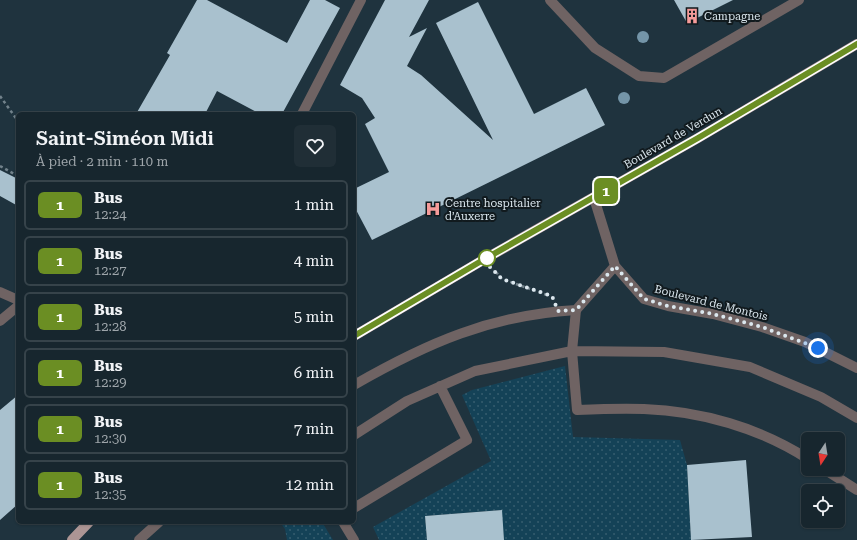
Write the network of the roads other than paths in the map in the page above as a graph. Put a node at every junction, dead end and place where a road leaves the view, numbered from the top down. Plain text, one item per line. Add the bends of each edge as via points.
1 (361, 0) edge
2 (550, 0) edge
3 (798, 0) edge
4 (857, 44) edge
5 (303, 112) edge
6 (594, 198) junction
7 (615, 266) junction
8 (0, 292) edge
9 (16, 299) edge
10 (16, 308) edge
11 (576, 310) junction
12 (0, 321) edge
13 (356, 335) edge
14 (572, 351) junction
15 (857, 368) edge
16 (356, 384) edge
17 (440, 386) junction
18 (857, 418) edge
19 (356, 434) edge
20 (801, 455) edge
21 (835, 476) edge
22 (857, 490) edge
23 (356, 507) edge
24 (87, 524) edge
25 (156, 524) edge
26 (344, 524) edge
27 (72, 540) edge
28 (139, 540) edge
29 (354, 540) edge

1 - 5 street
2 - 3 street via 595,48 639,76 664,78
4 - 6 main road, Boulevard de Verdun
6 - 7 street, Boulevard de Montois
6 - 13 main road, Boulevard de Verdun
7 - 11 street
7 - 15 street, Boulevard de Montois via 644,299 762,327 805,342
8 - 9 street
10 - 12 street
11 - 14 street
11 - 16 street via 490,323 441,340
14 - 17 street via 475,371
14 - 18 street via 664,352 750,367 821,397
14 - 20 street via 577,410 644,409 694,415 765,436
17 - 19 street via 407,400
17 - 23 street via 467,440
21 - 22 street
24 - 27 main road
25 - 28 street
26 - 29 street

